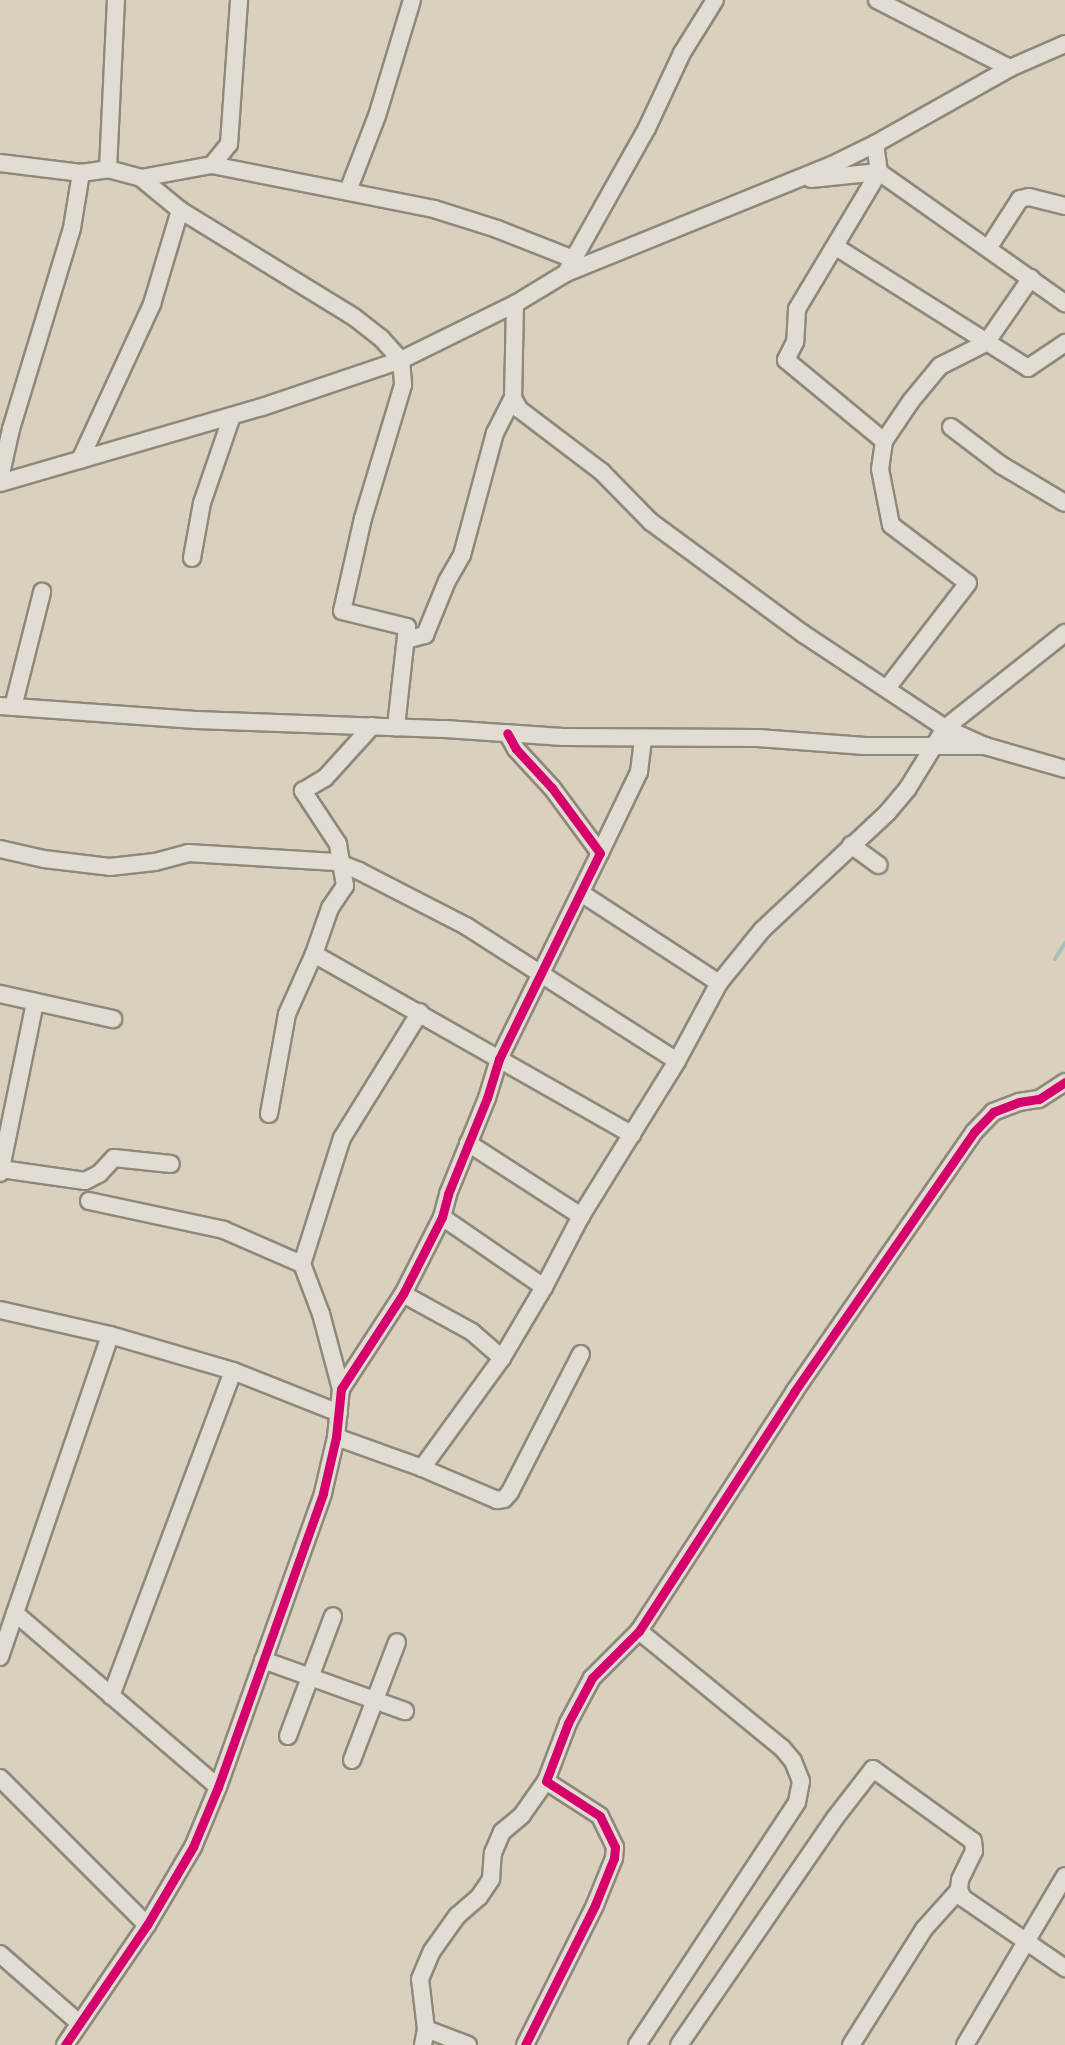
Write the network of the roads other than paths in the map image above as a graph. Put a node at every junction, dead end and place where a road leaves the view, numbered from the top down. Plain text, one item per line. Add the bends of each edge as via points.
1 (116, 0) edge
2 (239, 0) edge
3 (411, 0) edge
4 (715, 0) edge
5 (877, 0) edge
6 (1065, 44) edge
7 (1010, 68) junction
8 (875, 144) junction
9 (0, 163) edge
10 (212, 165) junction
11 (108, 169) junction
12 (879, 172) junction
13 (81, 173) junction
14 (141, 178) junction
15 (793, 181) junction
16 (348, 191) junction
17 (1065, 206) edge
18 (180, 210) junction
19 (836, 247) junction
20 (989, 247) junction
21 (570, 266) junction
22 (1031, 278) junction
23 (1065, 303) edge
24 (515, 304) junction
25 (1065, 342) edge
26 (986, 343) junction
27 (401, 360) junction
28 (513, 398) junction
29 (232, 416) junction
30 (951, 427) dead end
31 (4, 441) edge
32 (884, 441) junction
33 (80, 460) junction
34 (0, 478) edge
35 (0, 483) edge
36 (1062, 497) edge
37 (192, 558) dead end
38 (42, 592) dead end
39 (1065, 633) edge
40 (406, 640) junction
41 (887, 688) junction
42 (7, 706) edge
43 (372, 726) junction
44 (396, 727) junction
45 (945, 728) junction
46 (507, 733) junction
47 (643, 738) junction
48 (985, 746) junction
49 (931, 748) junction
50 (1065, 769) edge
51 (851, 846) junction
52 (0, 849) edge
53 (600, 854) junction
54 (341, 864) junction
55 (879, 866) dead end
56 (581, 893) junction
57 (314, 954) junction
58 (541, 974) junction
59 (718, 984) junction
60 (0, 994) edge
61 (35, 1003) junction
62 (420, 1012) junction
63 (113, 1019) dead end
64 (499, 1059) junction
65 (676, 1061) junction
66 (1065, 1082) edge
67 (269, 1114) dead end
68 (632, 1135) junction
69 (468, 1143) junction
70 (171, 1164) dead end
71 (1, 1171) edge
72 (89, 1201) dead end
73 (442, 1216) junction
74 (581, 1216) junction
75 (302, 1264) junction
76 (544, 1287) junction
77 (403, 1294) junction
78 (0, 1310) edge
79 (110, 1335) junction
80 (581, 1354) dead end
81 (502, 1358) junction
82 (233, 1371) junction
83 (341, 1389) junction
84 (339, 1413) junction
85 (336, 1437) junction
86 (422, 1468) junction
87 (15, 1613) junction
88 (333, 1616) dead end
89 (639, 1631) junction
90 (397, 1642) dead end
91 (0, 1657) edge
92 (263, 1660) junction
93 (310, 1677) junction
94 (111, 1696) junction
95 (374, 1700) junction
96 (405, 1711) dead end
97 (288, 1736) dead end
98 (352, 1760) dead end
99 (0, 1778) edge
100 (546, 1781) junction
101 (218, 1787) junction
102 (1065, 1876) edge
103 (959, 1890) junction
104 (147, 1925) junction
105 (1025, 1941) junction
106 (0, 1954) edge
107 (1065, 1968) edge
108 (79, 2024) junction
109 (425, 2037) edge
110 (65, 2045) edge
111 (468, 2045) edge
112 (525, 2045) edge
113 (637, 2045) edge
114 (679, 2045) edge
115 (851, 2045) edge
116 (965, 2045) edge

1 - 11 street
2 - 10 street via 229,144
3 - 16 street via 377,116
4 - 21 street via 682,53 647,128
5 - 7 street
6 - 7 street
7 - 8 street
8 - 12 street
8 - 15 street
9 - 13 street
10 - 14 street
10 - 16 street
11 - 13 street
11 - 14 street
12 - 15 street
12 - 19 street
12 - 20 street
13 - 31 street via 72,228
14 - 18 street
15 - 21 street
16 - 21 street via 434,209 497,229
17 - 20 street via 1029,197 1020,199
18 - 27 street via 354,317
18 - 33 street via 152,304
19 - 26 street
19 - 32 street via 797,309 795,342 786,360
20 - 22 street
21 - 24 street
22 - 23 street
22 - 26 street
24 - 27 street
24 - 28 street
25 - 26 street via 1028,368
26 - 32 street via 940,366
27 - 29 street
27 - 40 street via 403,385 363,518 342,611 407,627
28 - 40 street via 495,433 462,555 447,580 425,635
28 - 41 street via 519,409 602,472 651,522 802,633
29 - 33 street
29 - 37 street via 202,503
30 - 36 street via 1001,465
31 - 34 street
32 - 41 street via 880,469 891,525 968,583
33 - 35 street
38 - 42 street
39 - 45 street
40 - 44 street
41 - 45 street
42 - 43 street via 196,720
43 - 44 street
43 - 54 street via 325,778 303,790 338,844
44 - 46 street
45 - 48 street
45 - 49 street
46 - 47 street
46 - 53 street
47 - 49 street via 758,738
47 - 53 street via 639,772
48 - 49 street
48 - 50 street
49 - 51 street via 908,788
51 - 55 street
51 - 59 street via 762,930
52 - 54 street via 110,867 188,854
53 - 56 street
54 - 57 street via 345,886 330,908
54 - 58 street via 466,926
56 - 58 street
56 - 59 street
57 - 62 street
57 - 67 street via 287,1014
58 - 64 street
58 - 65 street
59 - 65 street
60 - 61 street
61 - 63 street
61 - 71 street
62 - 64 street
62 - 75 street via 342,1138
64 - 68 street
64 - 69 street
65 - 68 street
66 - 89 street via 1039,1099 993,1112 974,1131 794,1392
68 - 74 street
69 - 73 street
69 - 74 street
70 - 71 street via 114,1158 99,1174 85,1181
72 - 75 street via 224,1230
73 - 76 street
73 - 77 street
74 - 76 street
75 - 83 street via 321,1314
76 - 81 street
77 - 81 street via 472,1332
77 - 83 street
78 - 79 street
79 - 82 street
79 - 87 street
80 - 86 street via 504,1499 497,1500
81 - 86 street
82 - 84 street
82 - 94 street
83 - 84 street
84 - 85 street
85 - 86 street
85 - 92 street via 323,1493
87 - 91 street
87 - 94 street
88 - 93 street
89 - 100 street via 592,1678 568,1723
89 - 113 street via 782,1748 793,1761 801,1781 797,1802
90 - 95 street
92 - 93 street
92 - 101 street
93 - 95 street
93 - 97 street
94 - 101 street
95 - 96 street
95 - 98 street
99 - 104 street
100 - 109 street via 526,1810 502,1833 493,1853 491,1879 479,1897 457,1916 432,1951 420,1979
100 - 112 street via 600,1816 615,1847 595,1905
101 - 104 street via 193,1847
102 - 105 street
103 - 105 street via 976,1909
103 - 114 street via 974,1841 873,1769
103 - 115 street via 924,1929
104 - 108 street
105 - 107 street
105 - 116 street
106 - 108 street
108 - 110 street
109 - 111 street

